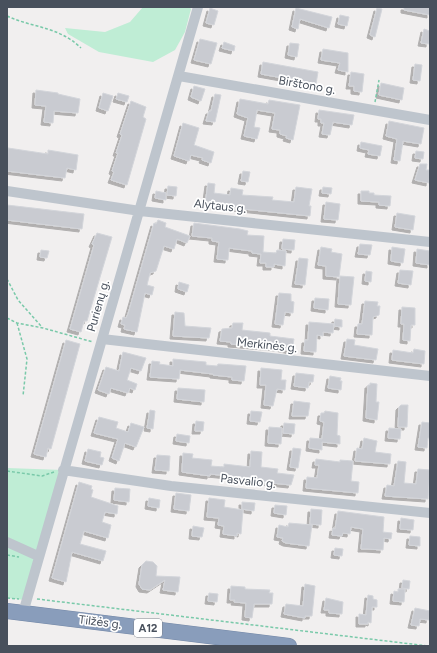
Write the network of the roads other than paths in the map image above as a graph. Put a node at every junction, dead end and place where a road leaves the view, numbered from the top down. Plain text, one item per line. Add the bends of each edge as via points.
1 (198, 7) edge
2 (179, 76) junction
3 (430, 120) edge
4 (7, 191) edge
5 (140, 211) junction
6 (430, 242) edge
7 (101, 342) junction
8 (430, 376) edge
9 (63, 470) junction
10 (430, 512) edge
11 (7, 542) edge
12 (38, 556) junction
13 (24, 606) junction
14 (7, 611) edge
15 (289, 646) edge

1 - 2 street, Purienų g.
2 - 3 street, Birštono g.
2 - 5 street, Purienų g.
4 - 5 street, Alytaus g.
5 - 6 street, Alytaus g.
5 - 7 street, Purienų g.
7 - 8 street, Merkinės g.
7 - 9 street, Purienų g.
9 - 10 street, Pasvalio g. via 171,486
9 - 12 street, Purienų g.
11 - 12 street
12 - 13 street, Purienų g.
13 - 14 highway, Tilžės g. / A12
13 - 15 highway, Tilžės g. / A12

